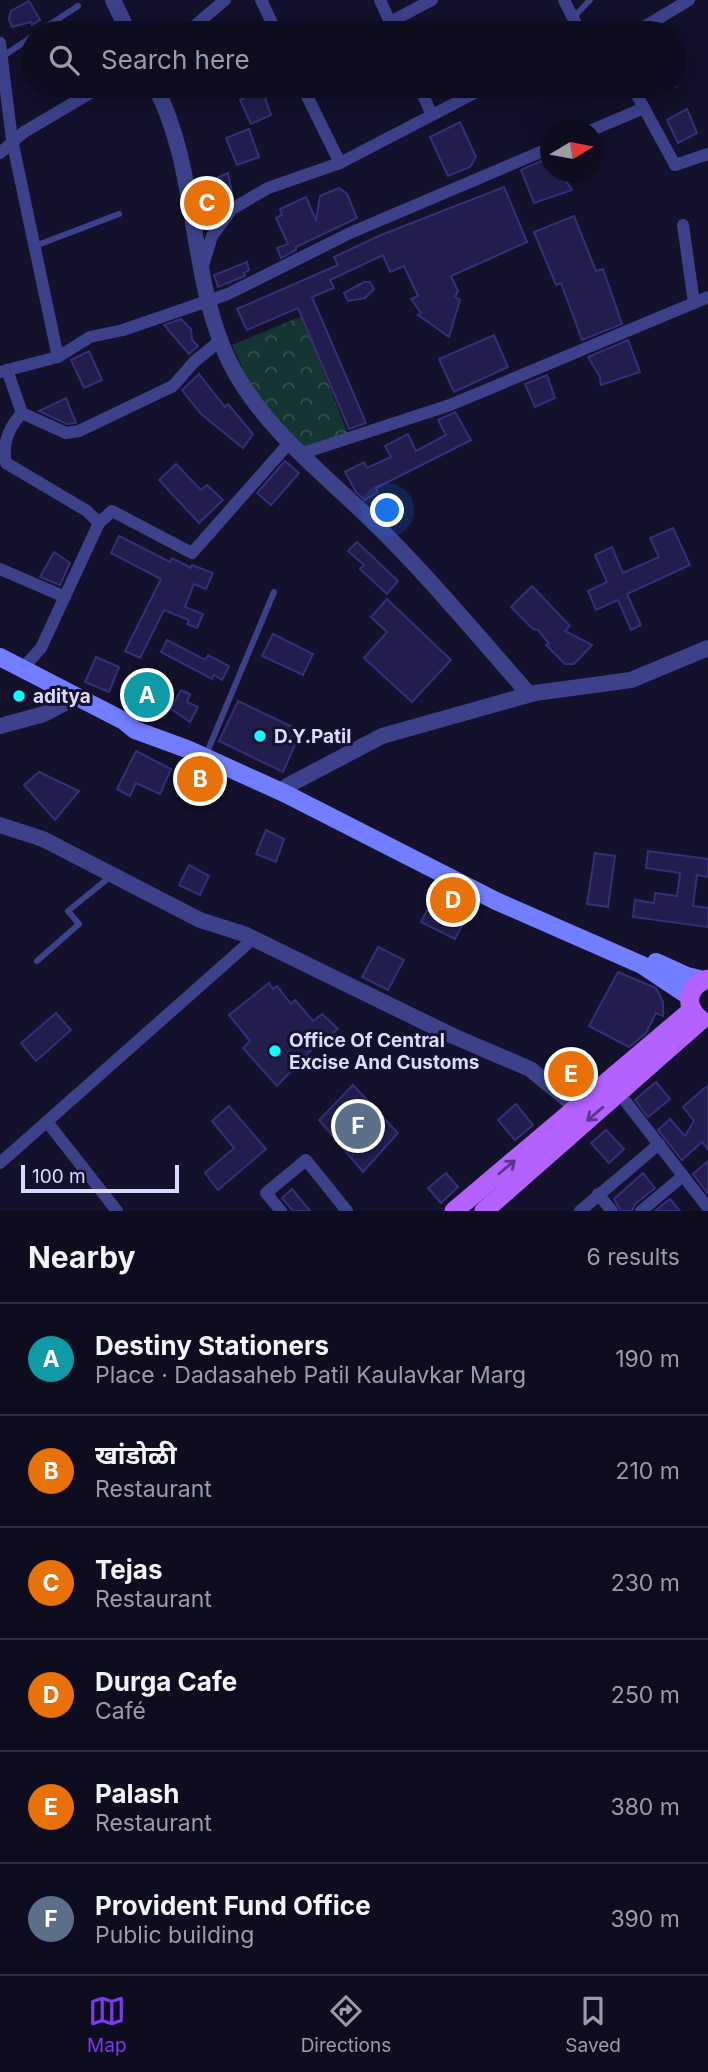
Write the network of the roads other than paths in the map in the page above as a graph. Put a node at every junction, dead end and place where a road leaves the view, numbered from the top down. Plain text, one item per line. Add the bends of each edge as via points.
1 (113, 0) edge
2 (225, 0) edge
3 (261, 0) edge
4 (380, 0) edge
5 (432, 0) edge
6 (564, 0) edge
7 (590, 0) edge
8 (689, 0) edge
9 (78, 6) dead end
10 (573, 18) junction
11 (56, 21) edge
12 (123, 21) edge
13 (200, 21) edge
14 (271, 21) edge
15 (390, 21) edge
16 (403, 21) edge
17 (574, 21) edge
18 (654, 21) edge
19 (0, 43) edge
20 (21, 44) edge
21 (2, 57) junction
22 (79, 98) edge
23 (159, 98) edge
24 (308, 98) edge
25 (424, 98) edge
26 (463, 98) edge
27 (639, 98) edge
28 (644, 107) junction
29 (431, 113) junction
30 (603, 125) edge
31 (12, 140) junction
32 (0, 153) edge
33 (540, 153) edge
34 (708, 154) edge
35 (340, 163) junction
36 (675, 165) junction
37 (708, 165) edge
38 (119, 214) dead end
39 (683, 225) dead end
40 (33, 246) junction
41 (202, 269) junction
42 (708, 297) edge
43 (208, 302) junction
44 (694, 303) junction
45 (222, 339) junction
46 (58, 357) junction
47 (4, 371) edge
48 (22, 413) junction
49 (295, 448) junction
50 (1, 451) edge
51 (99, 523) junction
52 (0, 569) edge
53 (274, 592) dead end
54 (65, 597) junction
55 (708, 648) edge
56 (0, 657) edge
57 (23, 668) junction
58 (529, 694) junction
59 (78, 696) junction
60 (124, 720) junction
61 (0, 726) edge
62 (208, 750) junction
63 (285, 790) junction
64 (0, 825) edge
65 (112, 874) junction
66 (253, 939) junction
67 (37, 961) dead end
68 (706, 979) edge
69 (697, 1012) edge
70 (619, 1093) junction
71 (578, 1108) junction
72 (48, 1123) junction
73 (659, 1144) junction
74 (0, 1163) edge
75 (683, 1176) junction
76 (598, 1194) junction
77 (702, 1207) edge
78 (117, 1211) edge
79 (281, 1211) edge
80 (347, 1211) edge
81 (454, 1211) edge
82 (484, 1211) edge
83 (580, 1211) edge
84 (612, 1211) edge
85 (641, 1211) edge

1 - 12 street
2 - 13 street
3 - 14 street
4 - 15 street
5 - 16 street
6 - 10 street
7 - 10 lane
8 - 18 street
9 - 11 lane
10 - 17 street
19 - 21 street
20 - 21 lane
21 - 31 street
22 - 31 street
23 - 41 street via 184,177
24 - 35 street
25 - 29 street
26 - 29 street
27 - 28 street
28 - 30 street
28 - 36 street
29 - 35 street
31 - 32 street
31 - 40 street
33 - 43 street via 350,233
34 - 36 street
35 - 41 street via 268,188 232,209 212,236
36 - 37 street
38 - 40 lane
39 - 44 street
40 - 46 street
41 - 43 street
42 - 44 street
43 - 45 street
43 - 46 street via 90,337
44 - 49 street via 450,405
45 - 48 street via 173,386 79,430 66,433
45 - 49 street via 242,387
46 - 47 street
47 - 48 street
48 - 50 street
49 - 51 street via 192,553 112,511
49 - 58 street via 375,524
50 - 51 street via 6,463 87,511
51 - 54 street
52 - 54 street
53 - 62 lane
54 - 57 street via 41,648
55 - 58 street via 631,680
56 - 57 main road
57 - 59 main road
58 - 63 street via 381,737
59 - 60 main road
59 - 61 street via 44,714
60 - 62 main road via 134,718
60 - 63 main road via 135,730
62 - 63 main road
63 - 68 main road via 503,894 687,976
63 - 69 main road via 496,901 642,965
64 - 65 street via 43,839
65 - 66 street via 200,920
65 - 67 lane via 68,911 79,924
66 - 71 street via 530,1069
66 - 72 street
68 - 69 main road via 697,983
69 - 70 main road
69 - 71 main road
70 - 73 street
70 -> 82 main road
81 -> 71 main road
72 - 74 street
72 - 78 street
73 - 75 street
73 - 76 street
75 - 77 street
75 - 85 street
76 - 83 street
76 - 84 street
79 - 80 street via 266,1193 306,1160

